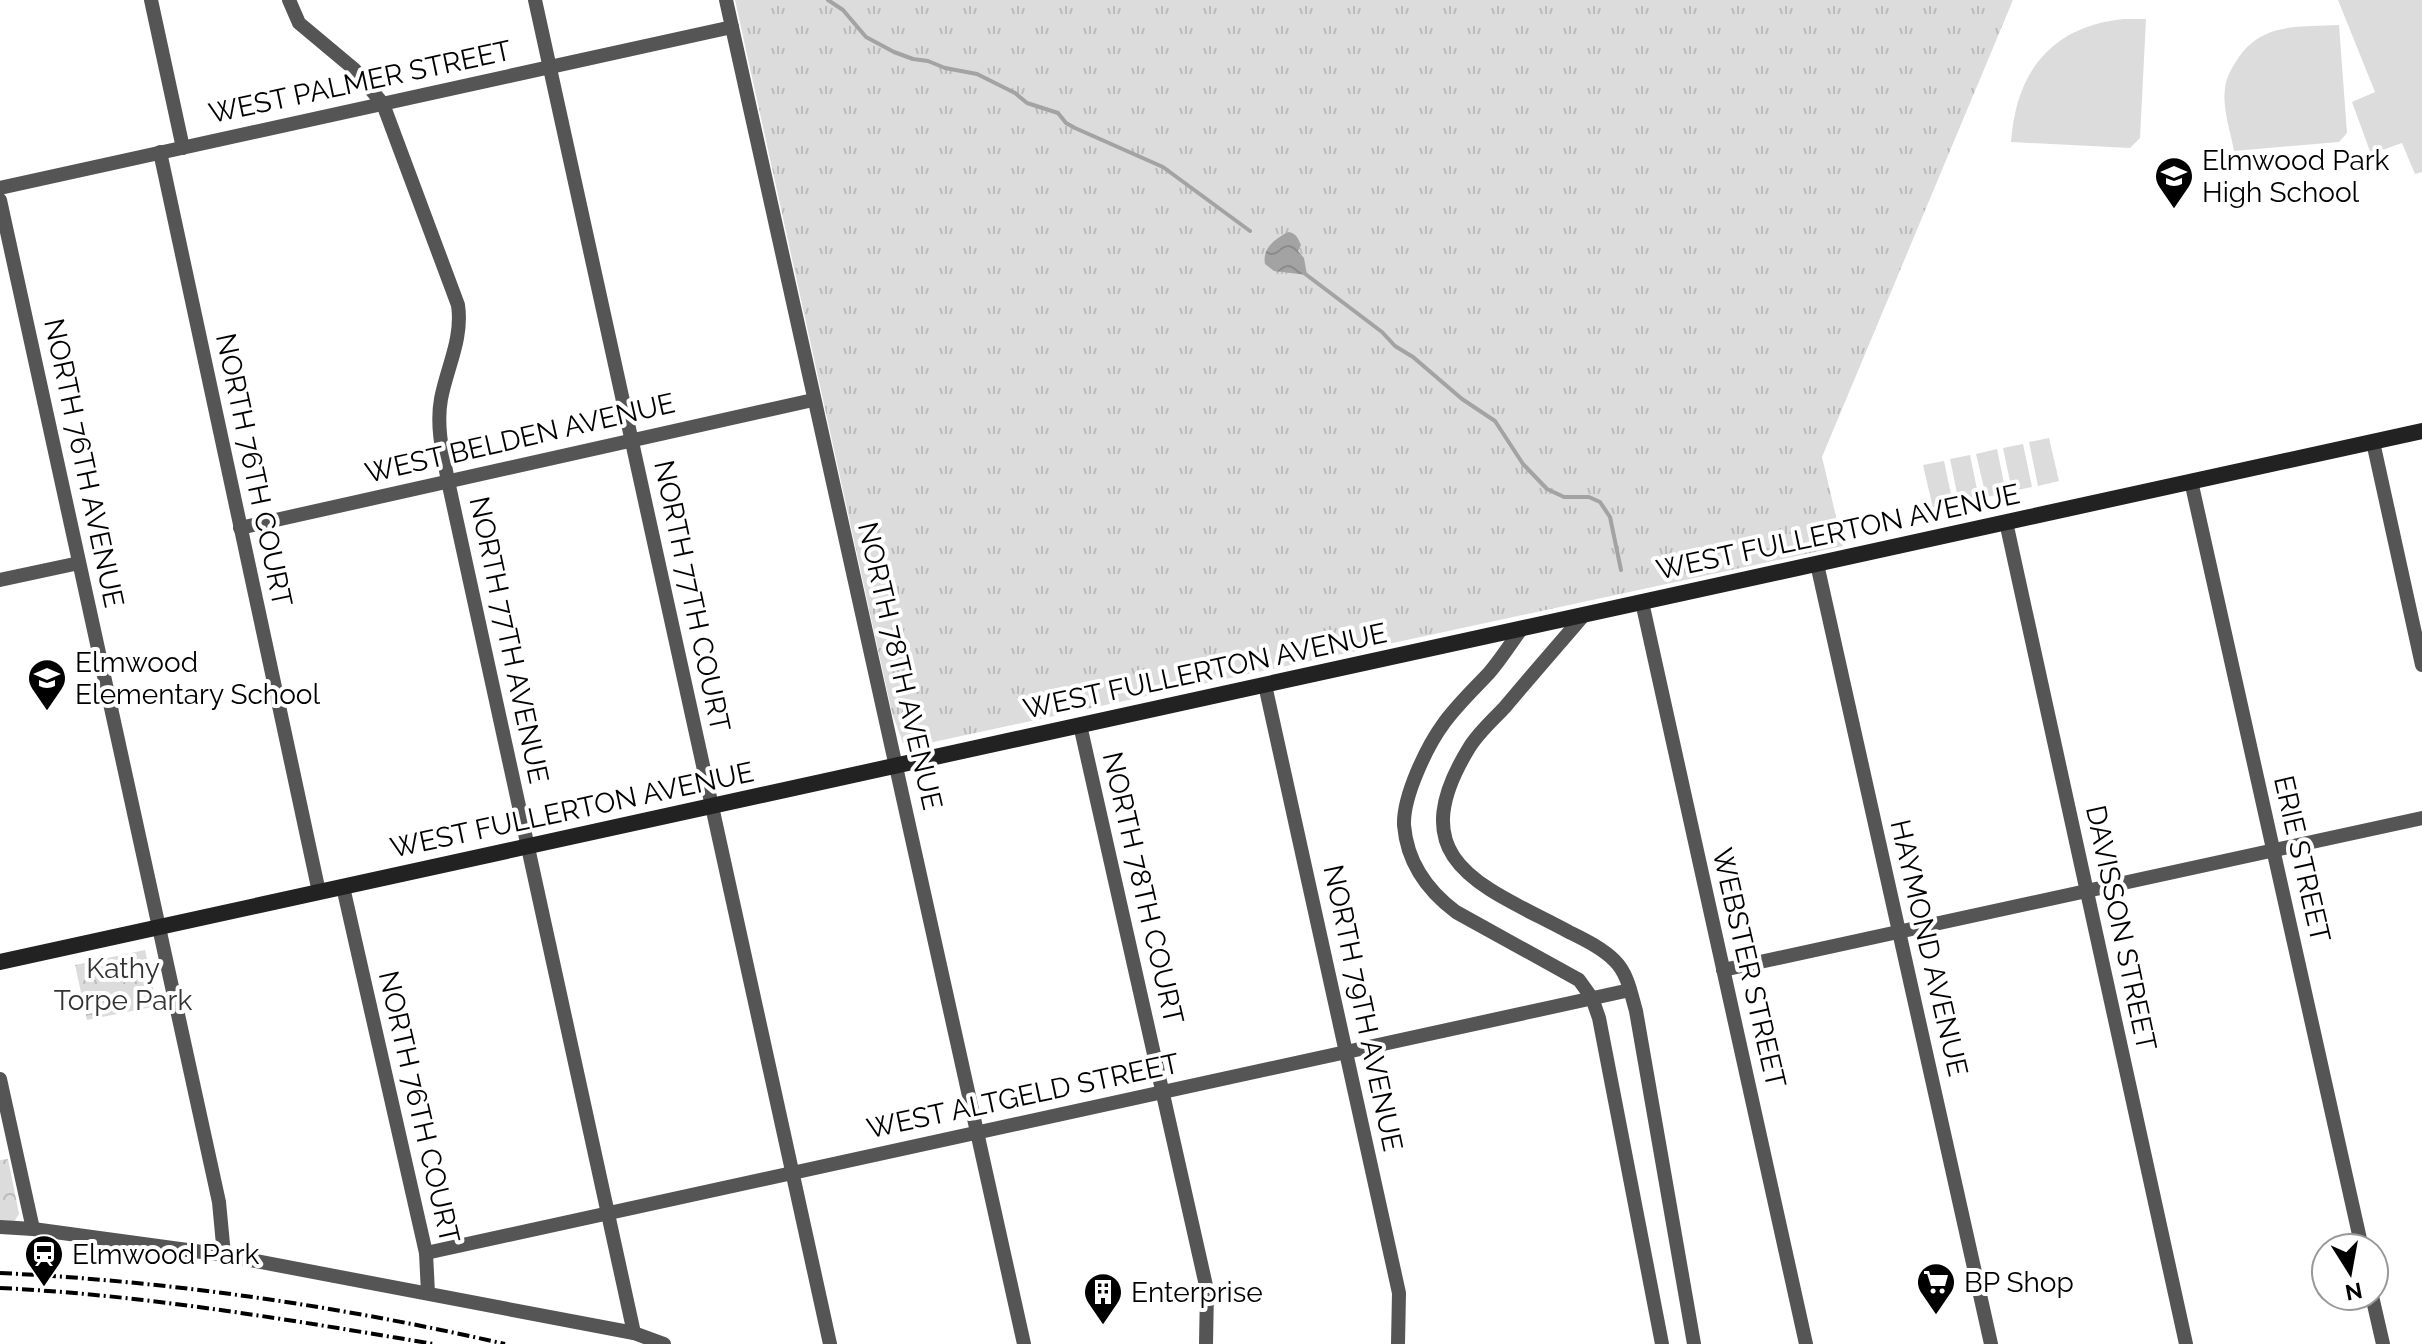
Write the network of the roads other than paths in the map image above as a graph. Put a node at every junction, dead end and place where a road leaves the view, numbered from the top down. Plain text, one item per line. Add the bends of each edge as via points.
1 (151, 0) edge
2 (289, 0) edge
3 (535, 0) edge
4 (726, 0) edge
5 (732, 27) junction
6 (550, 67) junction
7 (383, 104) junction
8 (183, 148) junction
9 (160, 152) junction
10 (0, 188) edge
11 (0, 200) edge
12 (813, 400) junction
13 (2422, 431) edge
14 (631, 439) junction
15 (2373, 442) junction
16 (448, 481) junction
17 (2191, 481) junction
18 (2006, 522) junction
19 (240, 528) junction
20 (79, 563) junction
21 (1817, 564) junction
22 (0, 580) edge
23 (1642, 602) junction
24 (1584, 615) junction
25 (1522, 628) junction
26 (2422, 665) edge
27 (1265, 685) junction
28 (1080, 725) junction
29 (896, 766) junction
30 (712, 806) junction
31 (2422, 818) edge
32 (528, 846) junction
33 (2273, 850) junction
34 (343, 887) junction
35 (2086, 891) junction
36 (319, 892) junction
37 (159, 927) junction
38 (1899, 932) junction
39 (0, 962) edge
40 (1723, 970) junction
41 (1630, 990) junction
42 (1592, 998) junction
43 (1346, 1052) junction
44 (0, 1079) edge
45 (1163, 1092) junction
46 (977, 1132) junction
47 (792, 1173) junction
48 (610, 1213) junction
49 (0, 1227) edge
50 (33, 1229) junction
51 (2358, 1232) edge
52 (426, 1253) junction
53 (224, 1255) junction
54 (428, 1293) junction
55 (2376, 1312) edge
56 (634, 1333) junction
57 (664, 1344) edge
58 (830, 1344) edge
59 (1024, 1344) edge
60 (1206, 1344) edge
61 (1398, 1344) edge
62 (1662, 1344) edge
63 (1694, 1344) edge
64 (1806, 1344) edge
65 (1991, 1344) edge
66 (2186, 1344) edge
67 (2383, 1344) edge

1 - 8 street
2 - 7 street, NORTH 77TH AVENUE via 299,23 354,69
3 - 6 street, NORTH 77TH COURT
4 - 5 street, NORTH 78TH AVENUE
5 - 6 street, WEST PALMER STREET
5 - 12 street, NORTH 78TH AVENUE
6 - 7 street, WEST PALMER STREET
6 - 14 street, NORTH 77TH COURT
7 - 8 street, WEST PALMER STREET
7 - 16 street, NORTH 77TH AVENUE via 458,305 456,346 441,401
8 - 9 street, WEST PALMER STREET
9 - 10 street, WEST PALMER STREET
9 - 19 street, NORTH 76TH COURT
11 - 20 street, NORTH 76TH AVENUE
12 - 14 street, WEST BELDEN AVENUE
12 - 29 street, NORTH 78TH AVENUE
13 - 15 street, WEST FULLERTON AVENUE
14 - 16 street, WEST BELDEN AVENUE
14 - 30 street, NORTH 77TH COURT
15 - 17 street, WEST FULLERTON AVENUE
15 - 26 street
16 - 19 street, WEST BELDEN AVENUE
16 - 32 street, NORTH 77TH AVENUE
17 - 18 street, WEST FULLERTON AVENUE
17 - 33 street, ERIE STREET
18 - 21 street, WEST FULLERTON AVENUE
18 - 35 street, DAVISSON STREET
19 - 36 street, NORTH 76TH COURT
20 - 22 street
20 - 37 street, NORTH 76TH AVENUE
21 - 23 street, WEST FULLERTON AVENUE
21 - 38 street, HAYMOND AVENUE
23 - 24 street, WEST FULLERTON AVENUE
23 - 40 street, WEBSTER STREET
24 - 25 street, WEST FULLERTON AVENUE
24 - 41 street via 1471,745 1445,801 1441,824 1463,870 1616,961
25 - 27 street, WEST FULLERTON AVENUE
25 - 42 street via 1430,744 1404,824 1414,862 1437,898 1579,980
27 - 28 street, WEST FULLERTON AVENUE
27 - 43 street, NORTH 79TH AVENUE
28 - 29 street, WEST FULLERTON AVENUE
28 - 45 street, NORTH 78TH COURT
29 - 30 street, WEST FULLERTON AVENUE
29 - 46 street, NORTH 78TH AVENUE
30 - 32 street, WEST FULLERTON AVENUE
30 - 47 street, NORTH 77TH COURT
31 - 33 street
32 - 34 street, WEST FULLERTON AVENUE
32 - 48 street, NORTH 77TH AVENUE
33 - 35 street
33 - 51 street, ERIE STREET
34 - 36 street, WEST FULLERTON AVENUE
34 - 52 street, NORTH 76TH COURT
35 - 38 street
35 - 66 street, DAVISSON STREET
36 - 37 street, WEST FULLERTON AVENUE
37 - 39 street, WEST FULLERTON AVENUE
37 - 53 street, NORTH 76TH AVENUE via 223,1222
38 - 40 street
38 - 65 street, HAYMOND AVENUE
40 - 64 street, WEBSTER STREET
41 - 42 street, WEST ALTGELD STREET
41 - 63 street
42 - 43 street, WEST ALTGELD STREET
42 - 62 street
43 - 45 street, WEST ALTGELD STREET
43 - 61 street, NORTH 79TH AVENUE via 1399,1293
44 - 50 street
45 - 46 street, WEST ALTGELD STREET
45 - 60 street, NORTH 78TH COURT via 1207,1290
46 - 47 street, WEST ALTGELD STREET
46 - 59 street, NORTH 78TH AVENUE
47 - 48 street, WEST ALTGELD STREET
47 - 58 street, NORTH 77TH COURT
48 - 52 street, WEST ALTGELD STREET
48 - 56 street, NORTH 77TH AVENUE
49 - 50 street
50 - 53 street
52 - 54 street, NORTH 76TH COURT
53 - 54 street
54 - 56 street
55 - 67 street
56 - 57 street

